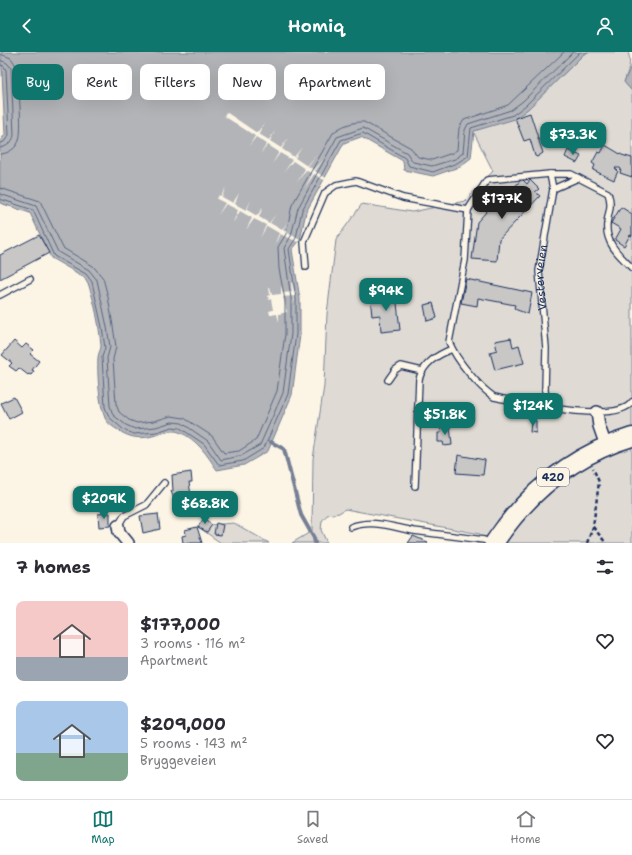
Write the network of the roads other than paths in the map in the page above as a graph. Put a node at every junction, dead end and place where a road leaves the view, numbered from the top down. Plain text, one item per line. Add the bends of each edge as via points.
1 (550, 174) junction
2 (578, 178) junction
3 (553, 189) junction
4 (468, 210) junction
5 (306, 267) dead end
6 (632, 268) edge
7 (30, 279) dead end
8 (0, 295) edge
9 (452, 349) junction
10 (422, 371) junction
11 (388, 380) dead end
12 (632, 402) edge
13 (547, 406) junction
14 (597, 412) junction
15 (632, 437) edge
16 (606, 446) junction
17 (164, 483) dead end
18 (415, 486) dead end
19 (118, 526) joint
20 (351, 527) dead end
21 (128, 543) edge
22 (489, 543) edge
23 (494, 543) edge

1 - 2 lane via 571,174
1 - 3 lane, Vesterveien
1 - 4 lane via 487,180
2 - 3 lane
2 - 6 lane via 608,193 611,203 607,239 619,256
3 - 13 lane, Vesterveien via 539,271 546,348
4 - 5 lane via 403,198 356,181 336,185 325,193 304,242
4 - 9 lane via 465,260 450,331 449,342
7 - 8 lane
9 - 10 lane via 434,358
9 - 13 lane via 481,386 494,397
10 - 11 lane via 401,366
10 - 18 lane via 418,384
12 - 14 lane via 620,410
13 - 14 lane
14 - 16 street
15 - 16 main road, 420
16 - 23 main road, 420 via 556,474 513,517
17 - 19 lane via 146,505 124,516
19 - 21 street via 119,532
20 - 22 lane via 362,523 375,523 484,540

